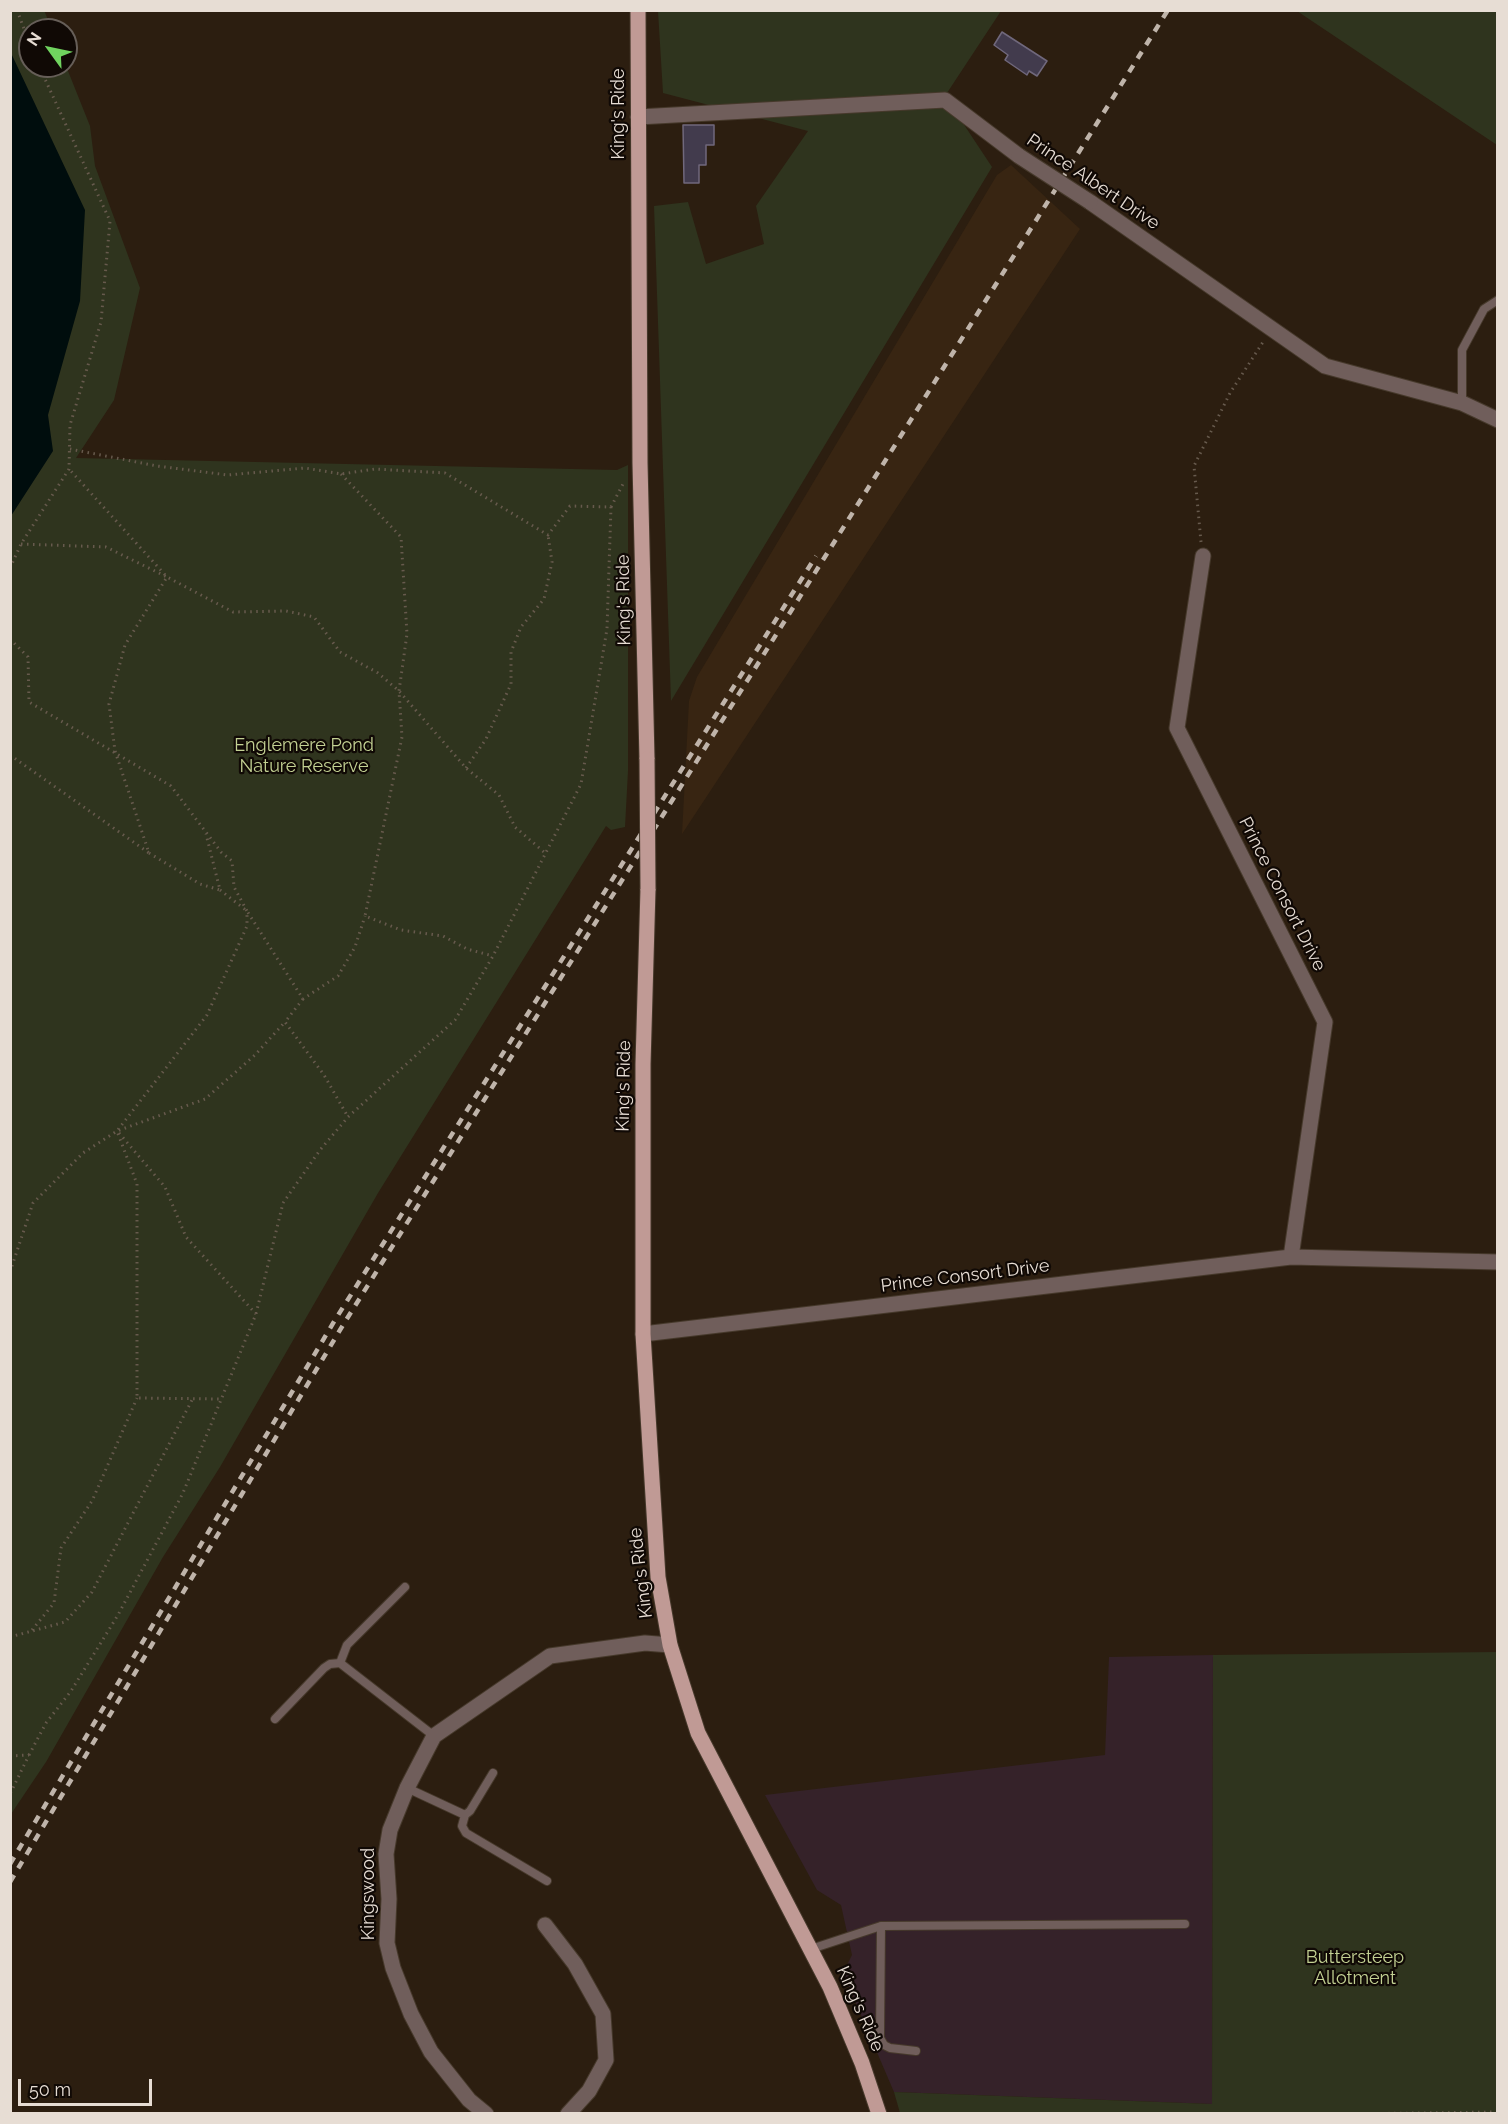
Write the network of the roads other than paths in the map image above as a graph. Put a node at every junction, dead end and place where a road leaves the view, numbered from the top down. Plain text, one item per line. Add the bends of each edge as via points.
1 (638, 10) edge
2 (638, 117) junction
3 (1497, 300) edge
4 (1462, 403) junction
5 (1497, 420) edge
6 (1203, 556) road end
7 (1291, 1257) junction
8 (1497, 1262) edge
9 (643, 1334) junction
10 (405, 1587) dead end
11 (670, 1645) junction
12 (340, 1663) junction
13 (275, 1719) dead end
14 (434, 1737) junction
15 (493, 1773) dead end
16 (407, 1788) junction
17 (465, 1815) junction
18 (547, 1881) dead end
19 (545, 1924) dead end
20 (1185, 1924) dead end
21 (880, 1926) junction
22 (811, 1949) junction
23 (916, 2051) dead end
24 (486, 2114) edge
25 (568, 2114) edge
26 (879, 2114) edge

1 - 2 main road, King's Ride
2 - 4 street, Prince Albert Drive, bridge via 945,100 1019,156 1325,366
2 - 9 main road, King's Ride, bridge via 648,889 643,1064
3 - 4 lane via 1484,309 1462,350
4 - 5 street, Prince Albert Drive
6 - 7 street, Prince Consort Drive via 1177,728 1325,1022
7 - 8 street, Prince Consort Drive
7 - 9 street, Prince Consort Drive
9 - 11 main road, King's Ride via 658,1577
10 - 12 lane via 347,1646
11 - 14 street, Kingswood via 645,1643 549,1656
11 - 22 main road, King's Ride via 698,1733
12 - 13 lane via 324,1668
12 - 14 lane
14 - 16 street, Kingswood
15 - 17 lane
16 - 17 lane
16 - 24 street, Kingswood via 390,1830 386,1854 390,1899 387,1942 393,1968 431,2052 469,2100
17 - 18 lane via 462,1826 466,1833
19 - 25 street via 575,1964 603,2014 606,2060 589,2091
20 - 21 lane
21 - 22 lane
21 - 23 lane via 880,2038 890,2048
22 - 26 main road, King's Ride via 831,1987

